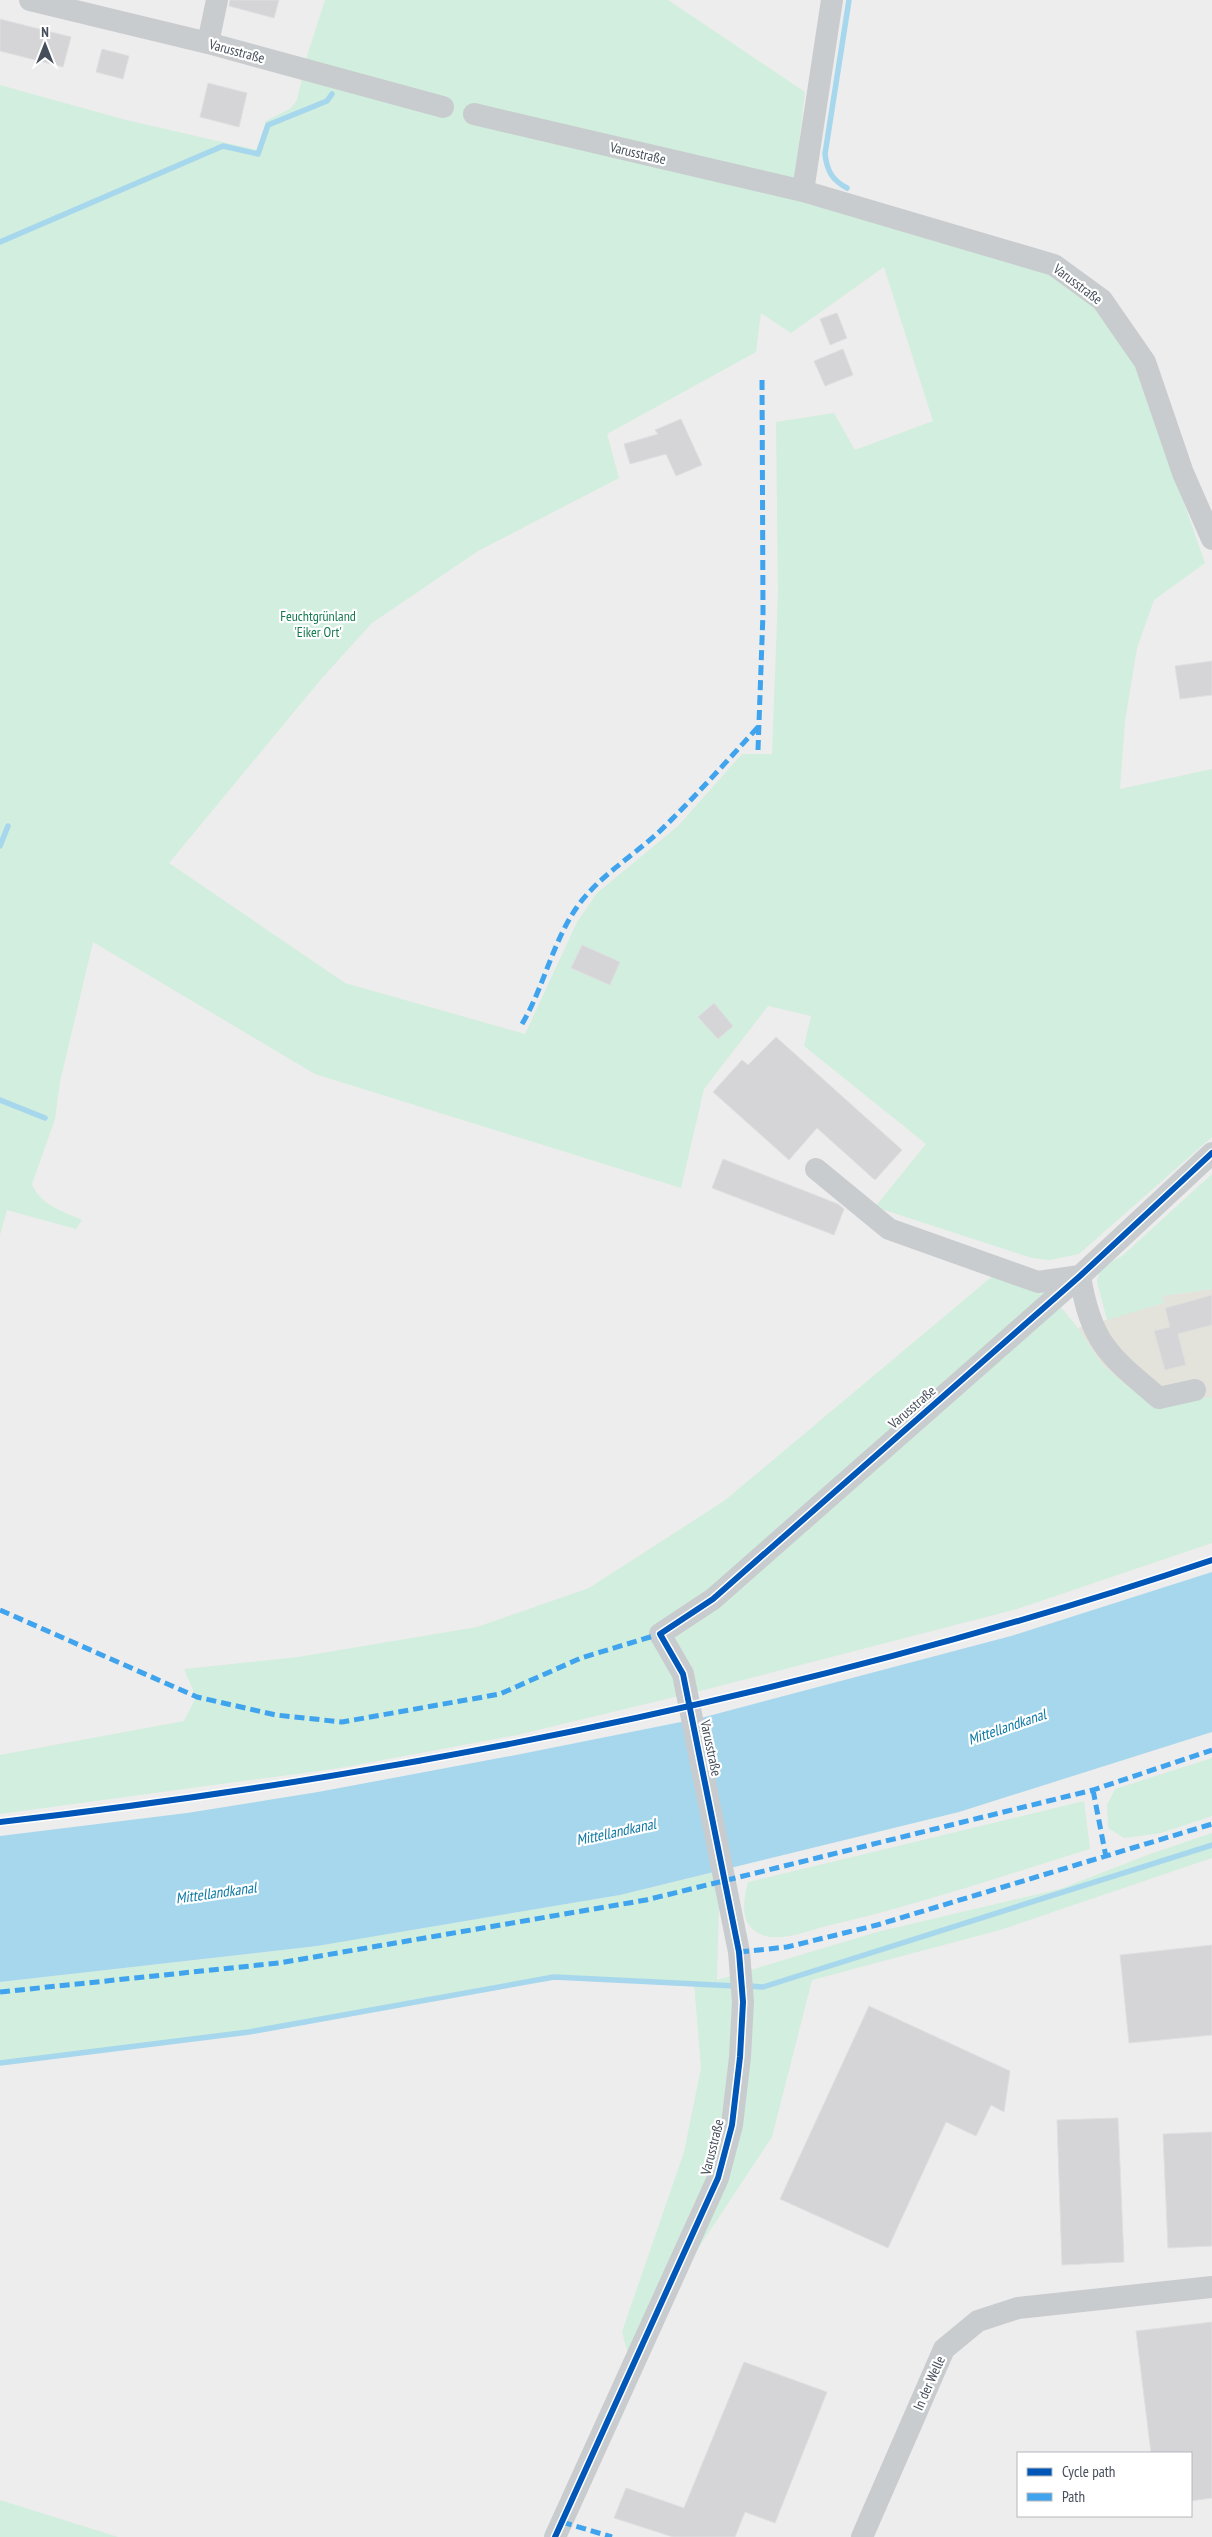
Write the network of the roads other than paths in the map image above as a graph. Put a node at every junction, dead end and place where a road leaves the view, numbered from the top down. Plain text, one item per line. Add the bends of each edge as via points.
1 (30, 0) edge
2 (218, 0) edge
3 (832, 0) edge
4 (208, 43) junction
5 (443, 107) dead end
6 (474, 114) dead end
7 (803, 190) junction
8 (1212, 539) edge
9 (1212, 1153) edge
10 (816, 1169) dead end
11 (1080, 1276) junction
12 (1195, 1390) dead end
13 (1212, 2287) edge
14 (555, 2537) edge
15 (862, 2537) edge

1 - 4 street, Varusstraße
2 - 4 street
3 - 7 street
4 - 5 street, Varusstraße
6 - 7 street, Varusstraße
7 - 8 street, Varusstraße via 1054,265 1102,300 1145,362 1183,473
9 - 11 street, Varusstraße
10 - 11 street via 889,1229 1038,1282
11 - 12 street via 1095,1334 1117,1362 1158,1398
11 - 14 street, Varusstraße via 712,1599 660,1634 683,1674 730,1901 742,2002 740,2057 732,2125 718,2178
13 - 15 street, In der Welle via 1018,2308 978,2321 944,2349

